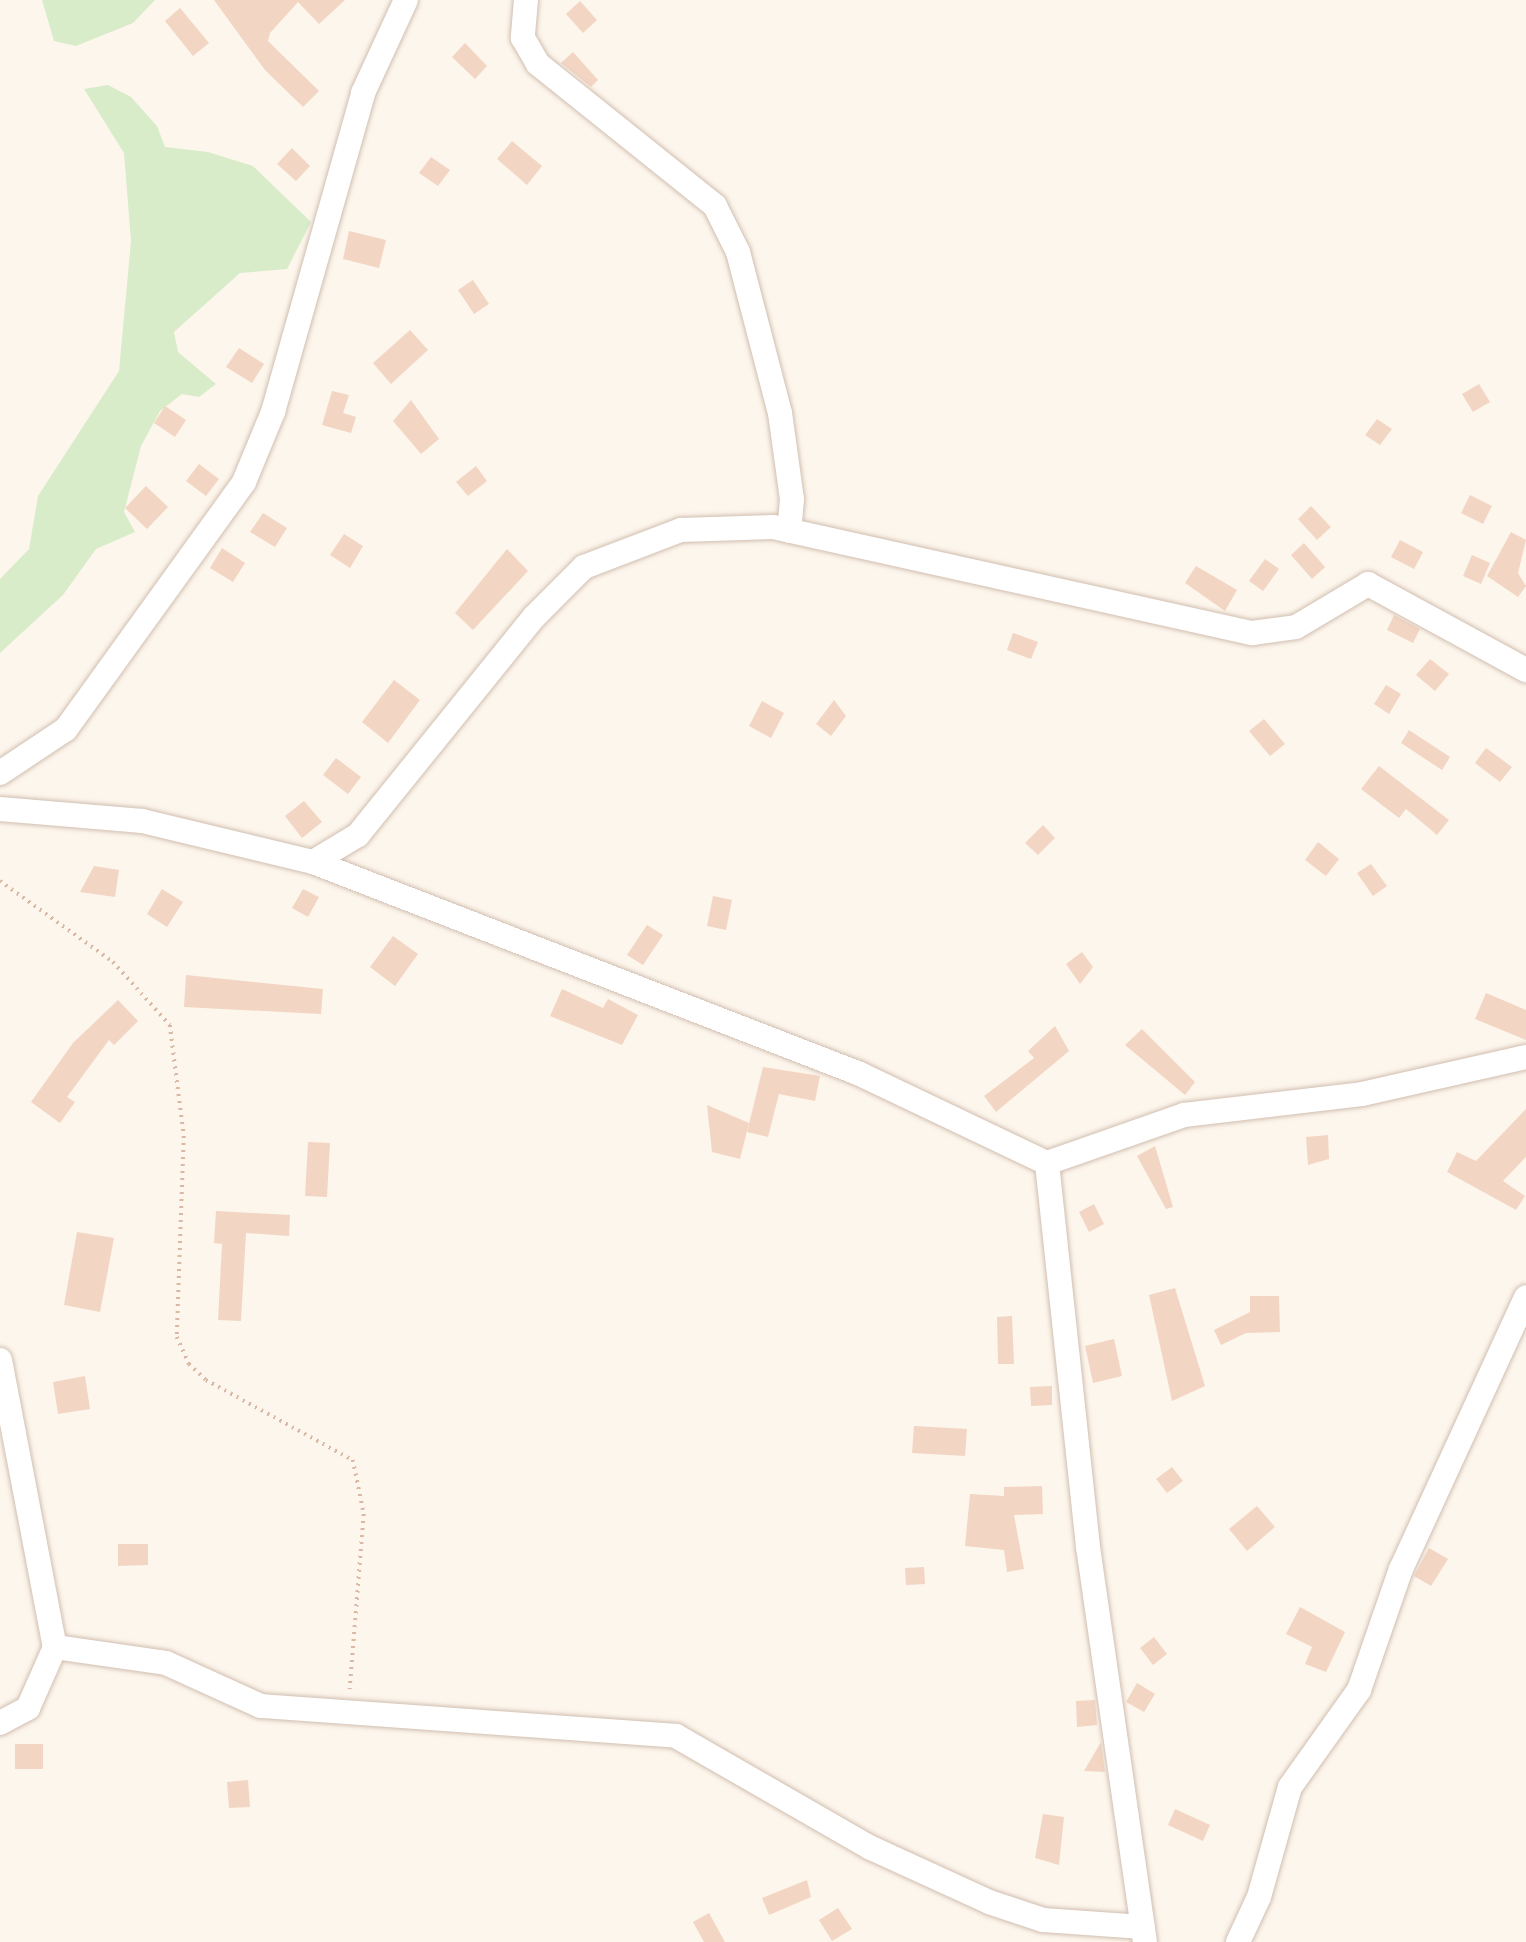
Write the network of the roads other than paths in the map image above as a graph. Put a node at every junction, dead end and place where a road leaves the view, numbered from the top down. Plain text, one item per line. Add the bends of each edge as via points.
1 (406, 0) edge
2 (526, 0) edge
3 (789, 531) junction
4 (1526, 670) edge
5 (0, 773) edge
6 (0, 808) edge
7 (313, 862) junction
8 (1526, 1057) edge
9 (1047, 1163) junction
10 (1526, 1297) edge
11 (0, 1360) edge
12 (55, 1647) junction
13 (0, 1723) edge
14 (1144, 1935) edge
15 (1238, 1942) edge

1 - 5 street via 363,93 273,412 244,482 66,729
2 - 3 street via 523,38 537,64 715,206 738,252 780,413 792,499
3 - 4 street via 1252,633 1296,627 1368,584
3 - 7 street via 681,530 584,567 534,617 358,835
6 - 7 street via 142,821
7 - 9 street via 860,1074
8 - 9 street via 1362,1094 1184,1115
9 - 14 street via 1088,1547
10 - 15 street via 1401,1569 1359,1690 1290,1787 1259,1897
11 - 12 street
12 - 13 street via 28,1708
12 - 14 street via 166,1663 261,1706 348,1717 676,1736 869,1847 989,1902 1042,1920

